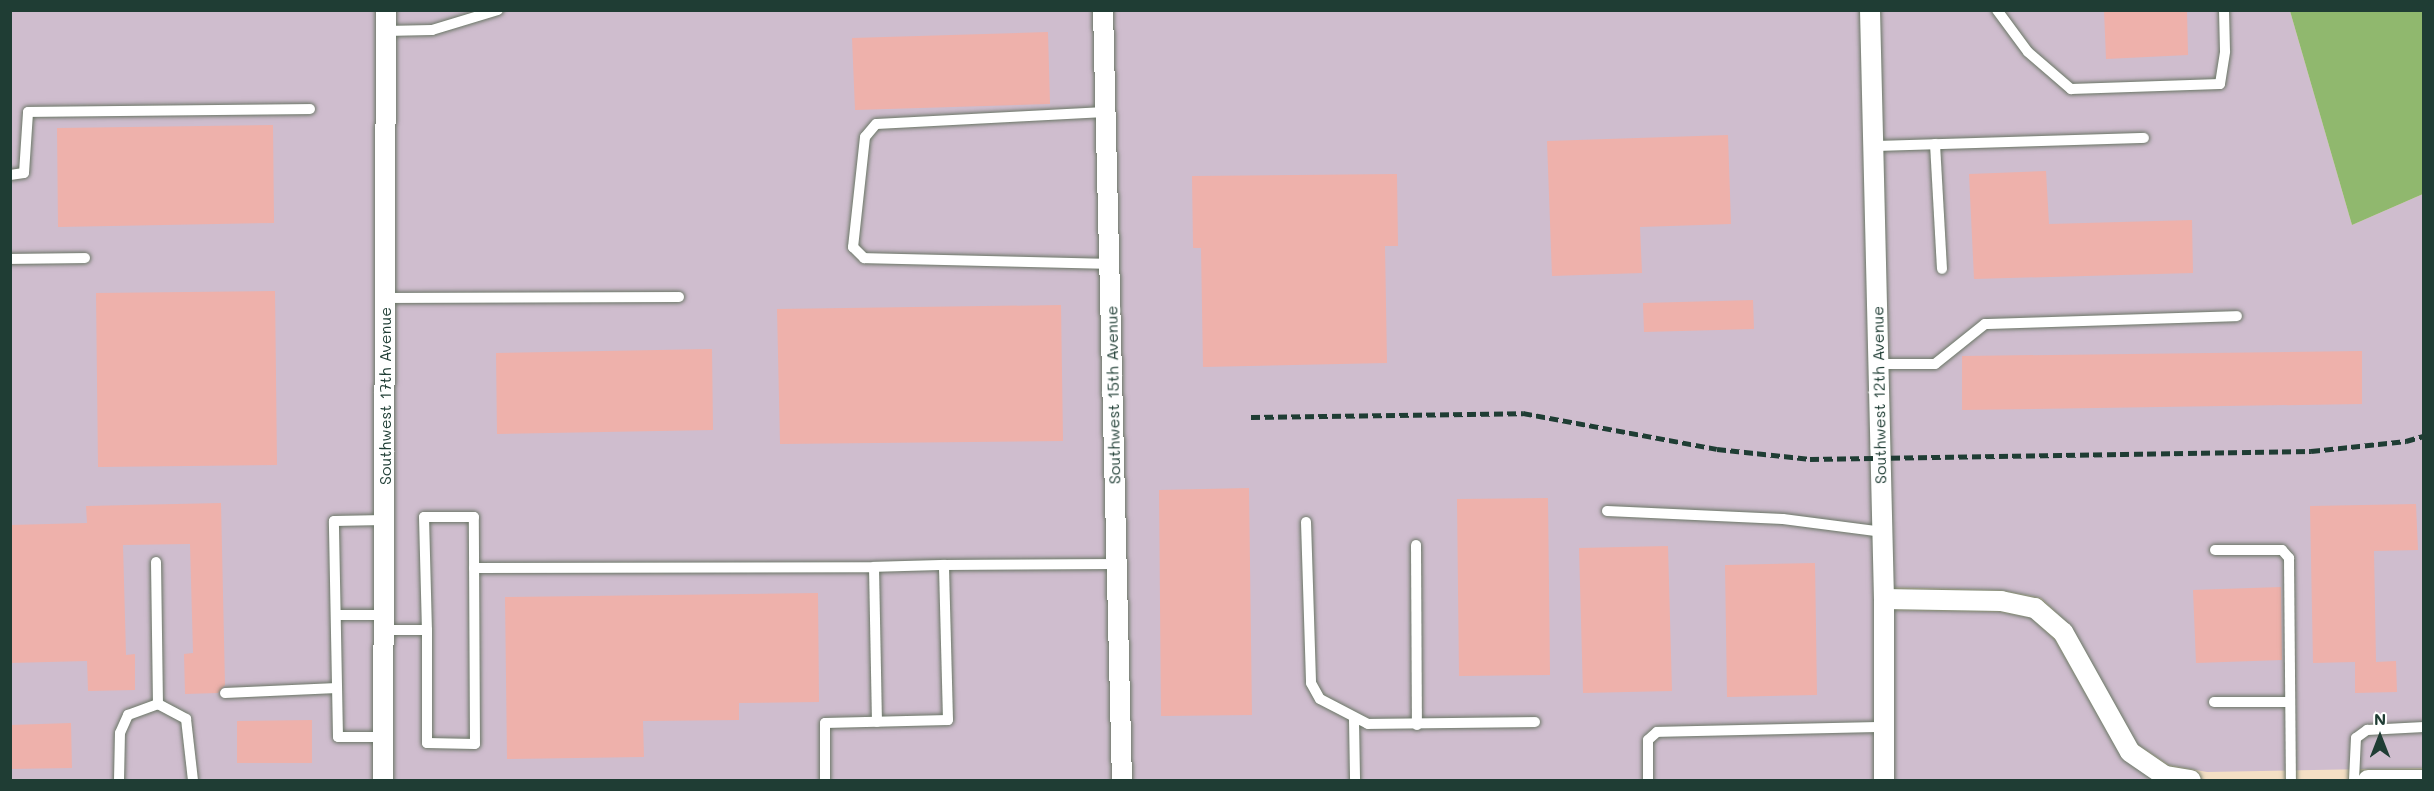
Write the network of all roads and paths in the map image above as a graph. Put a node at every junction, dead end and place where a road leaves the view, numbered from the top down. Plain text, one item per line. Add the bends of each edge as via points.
1 (386, 10) edge
2 (498, 10) edge
3 (1103, 10) edge
4 (1870, 10) edge
5 (1997, 10) edge
6 (2224, 10) edge
7 (459, 16) edge
8 (386, 31) junction
9 (310, 108) dead end
10 (1105, 112) junction
11 (2145, 138) dead end
12 (1935, 144) junction
13 (1873, 146) junction
14 (10, 175) edge
15 (85, 258) dead end
16 (10, 259) edge
17 (1109, 264) junction
18 (1942, 269) dead end
19 (679, 297) dead end
20 (385, 298) junction
21 (2237, 316) dead end
22 (1878, 364) junction
23 (1606, 511) dead end
24 (384, 520) junction
25 (1306, 522) dead end
26 (1882, 532) junction
27 (1416, 545) dead end
28 (2215, 550) dead end
29 (156, 562) dead end
30 (1117, 564) junction
31 (944, 565) junction
32 (874, 567) junction
33 (474, 568) junction
34 (1884, 599) junction
35 (336, 615) junction
36 (384, 622) junction
37 (427, 630) junction
38 (337, 688) junction
39 (225, 693) dead end
40 (2214, 702) dead end
41 (2290, 702) junction
42 (158, 704) junction
43 (1354, 720) junction
44 (877, 722) junction
45 (1535, 722) dead end
46 (1417, 725) junction
47 (1884, 727) junction
48 (2424, 727) edge
49 (383, 737) junction
50 (119, 780) edge
51 (193, 780) edge
52 (383, 780) edge
53 (825, 780) edge
54 (1122, 780) edge
55 (1355, 780) edge
56 (1648, 780) edge
57 (1884, 780) edge
58 (2191, 780) edge
59 (2291, 780) edge
60 (2354, 780) edge
61 (2368, 780) edge
62 (2424, 780) edge

1 - 8 street, Southwest 17th Avenue
2 - 7 lane
3 - 10 street, Southwest 15th Avenue
4 - 13 street, Southwest 12th Avenue
5 - 6 lane via 2028,52 2071,89 2220,84 2225,51
7 - 8 lane via 432,30
8 - 20 street, Southwest 17th Avenue
9 - 14 lane via 28,112 24,173
10 - 17 street, Southwest 15th Avenue
10 - 17 lane via 876,124 866,136 854,247 864,258
11 - 12 lane
12 - 13 lane
12 - 18 lane
13 - 22 street, Southwest 12th Avenue
15 - 16 lane
17 - 30 street, Southwest 15th Avenue
19 - 20 lane
20 - 24 street, Southwest 17th Avenue
21 - 22 lane via 1985,324 1935,364
22 - 26 street, Southwest 12th Avenue
23 - 26 lane via 1782,519
24 - 35 lane via 334,521
24 - 36 street, Southwest 17th Avenue
25 - 43 lane via 1311,683 1320,699
26 - 34 street, Southwest 12th Avenue
27 - 46 lane
28 - 41 lane via 2282,550 2289,558
29 - 42 lane
30 - 31 lane
30 - 54 street, Southwest 15th Avenue
31 - 32 lane
31 - 44 lane via 948,720
32 - 33 lane
32 - 44 lane
33 - 37 lane via 474,517 424,517
33 - 37 lane via 476,744 428,743
34 - 47 street, Southwest 12th Avenue
34 - 58 street via 2001,601 2035,608 2063,632 2130,752 2165,776
35 - 36 lane
35 - 38 lane
36 - 37 lane
36 - 49 street, Southwest 17th Avenue
38 - 39 lane
38 - 49 lane via 338,737
40 - 41 lane
41 - 59 lane
42 - 50 lane via 128,715 120,733
42 - 51 lane via 186,719
43 - 46 lane
43 - 55 lane
44 - 53 lane via 825,723
45 - 46 lane
47 - 56 lane via 1657,732 1648,740
47 - 57 street, Southwest 12th Avenue
48 - 60 lane via 2367,730 2361,734 2356,738
49 - 52 street, Southwest 17th Avenue
61 - 62 street

